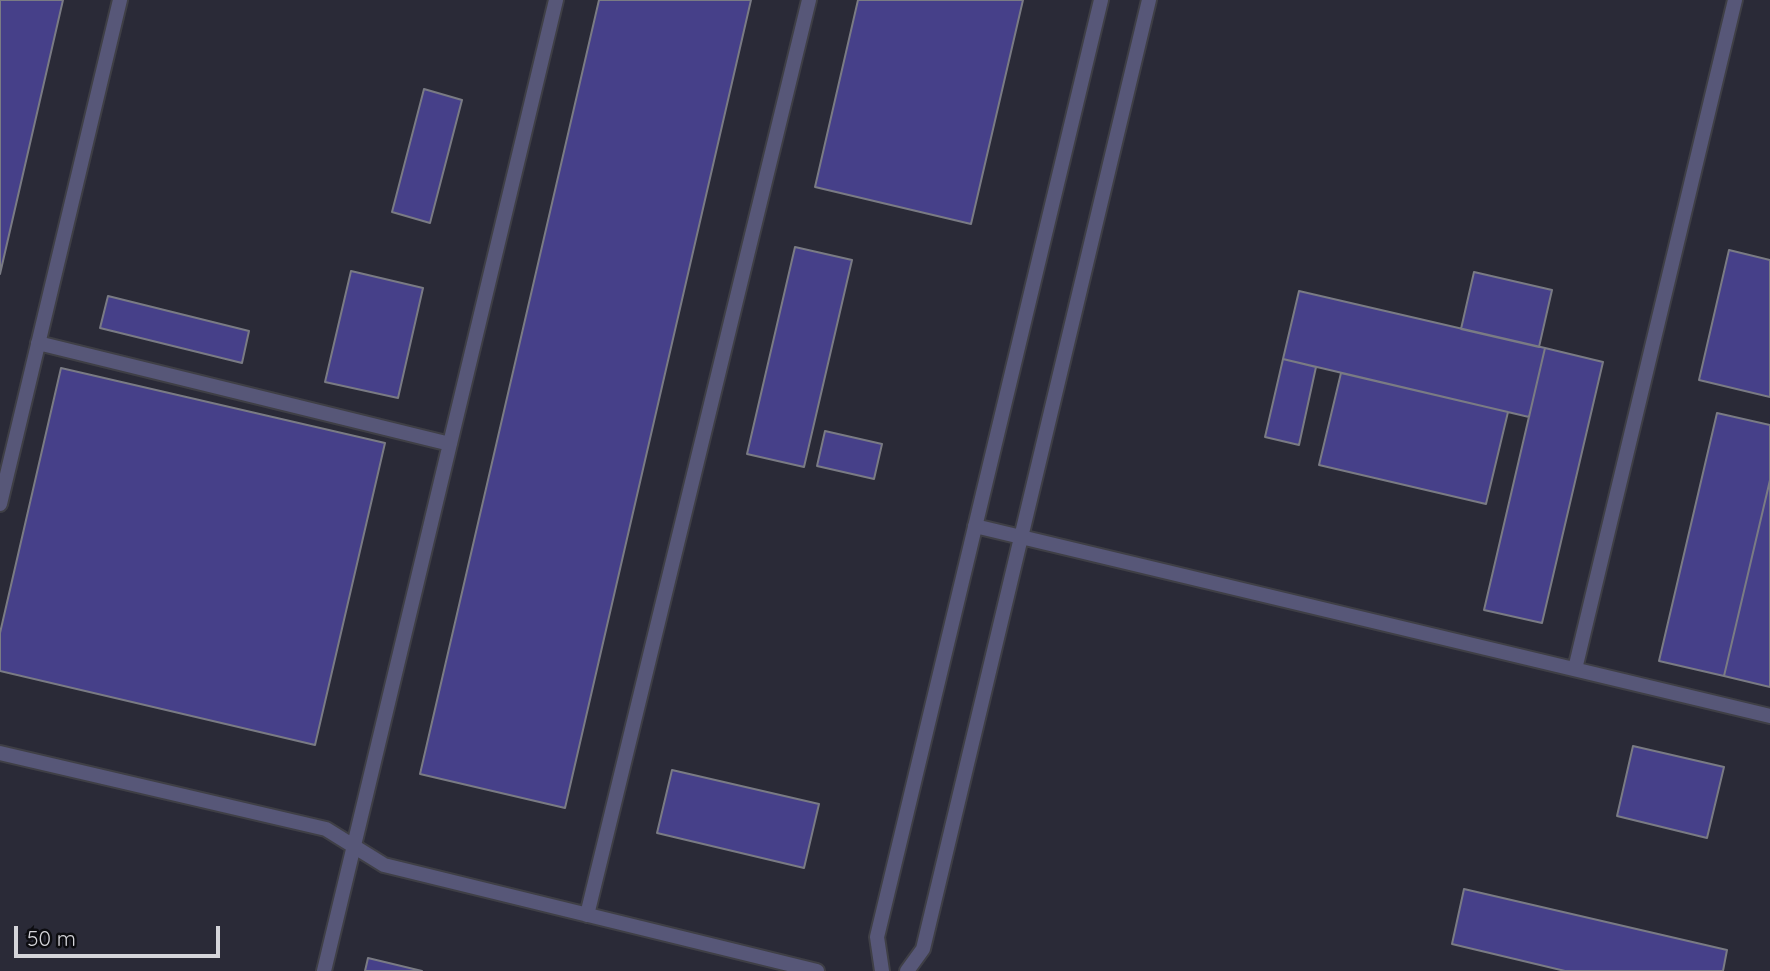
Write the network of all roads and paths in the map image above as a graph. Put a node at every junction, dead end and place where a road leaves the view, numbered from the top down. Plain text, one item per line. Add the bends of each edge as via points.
1 (120, 0) edge
2 (556, 0) edge
3 (809, 0) edge
4 (1101, 0) edge
5 (1149, 0) edge
6 (1735, 0) edge
7 (38, 343) junction
8 (450, 444) junction
9 (0, 504) edge
10 (975, 526) junction
11 (1021, 537) junction
12 (1575, 669) junction
13 (1770, 716) edge
14 (0, 753) edge
15 (354, 846) junction
16 (587, 915) junction
17 (324, 971) edge
18 (817, 971) edge
19 (882, 971) edge
20 (907, 971) edge

1 - 7 lane
2 - 8 lane
3 - 16 lane
4 - 10 lane
5 - 11 lane
6 - 12 lane
7 - 8 lane
7 - 9 lane
8 - 15 lane
10 - 11 lane
10 - 19 lane via 877,937
11 - 12 lane
11 - 20 lane via 923,949
12 - 13 lane
14 - 15 lane via 326,829
15 - 16 lane via 384,865
15 - 17 lane
16 - 18 lane

